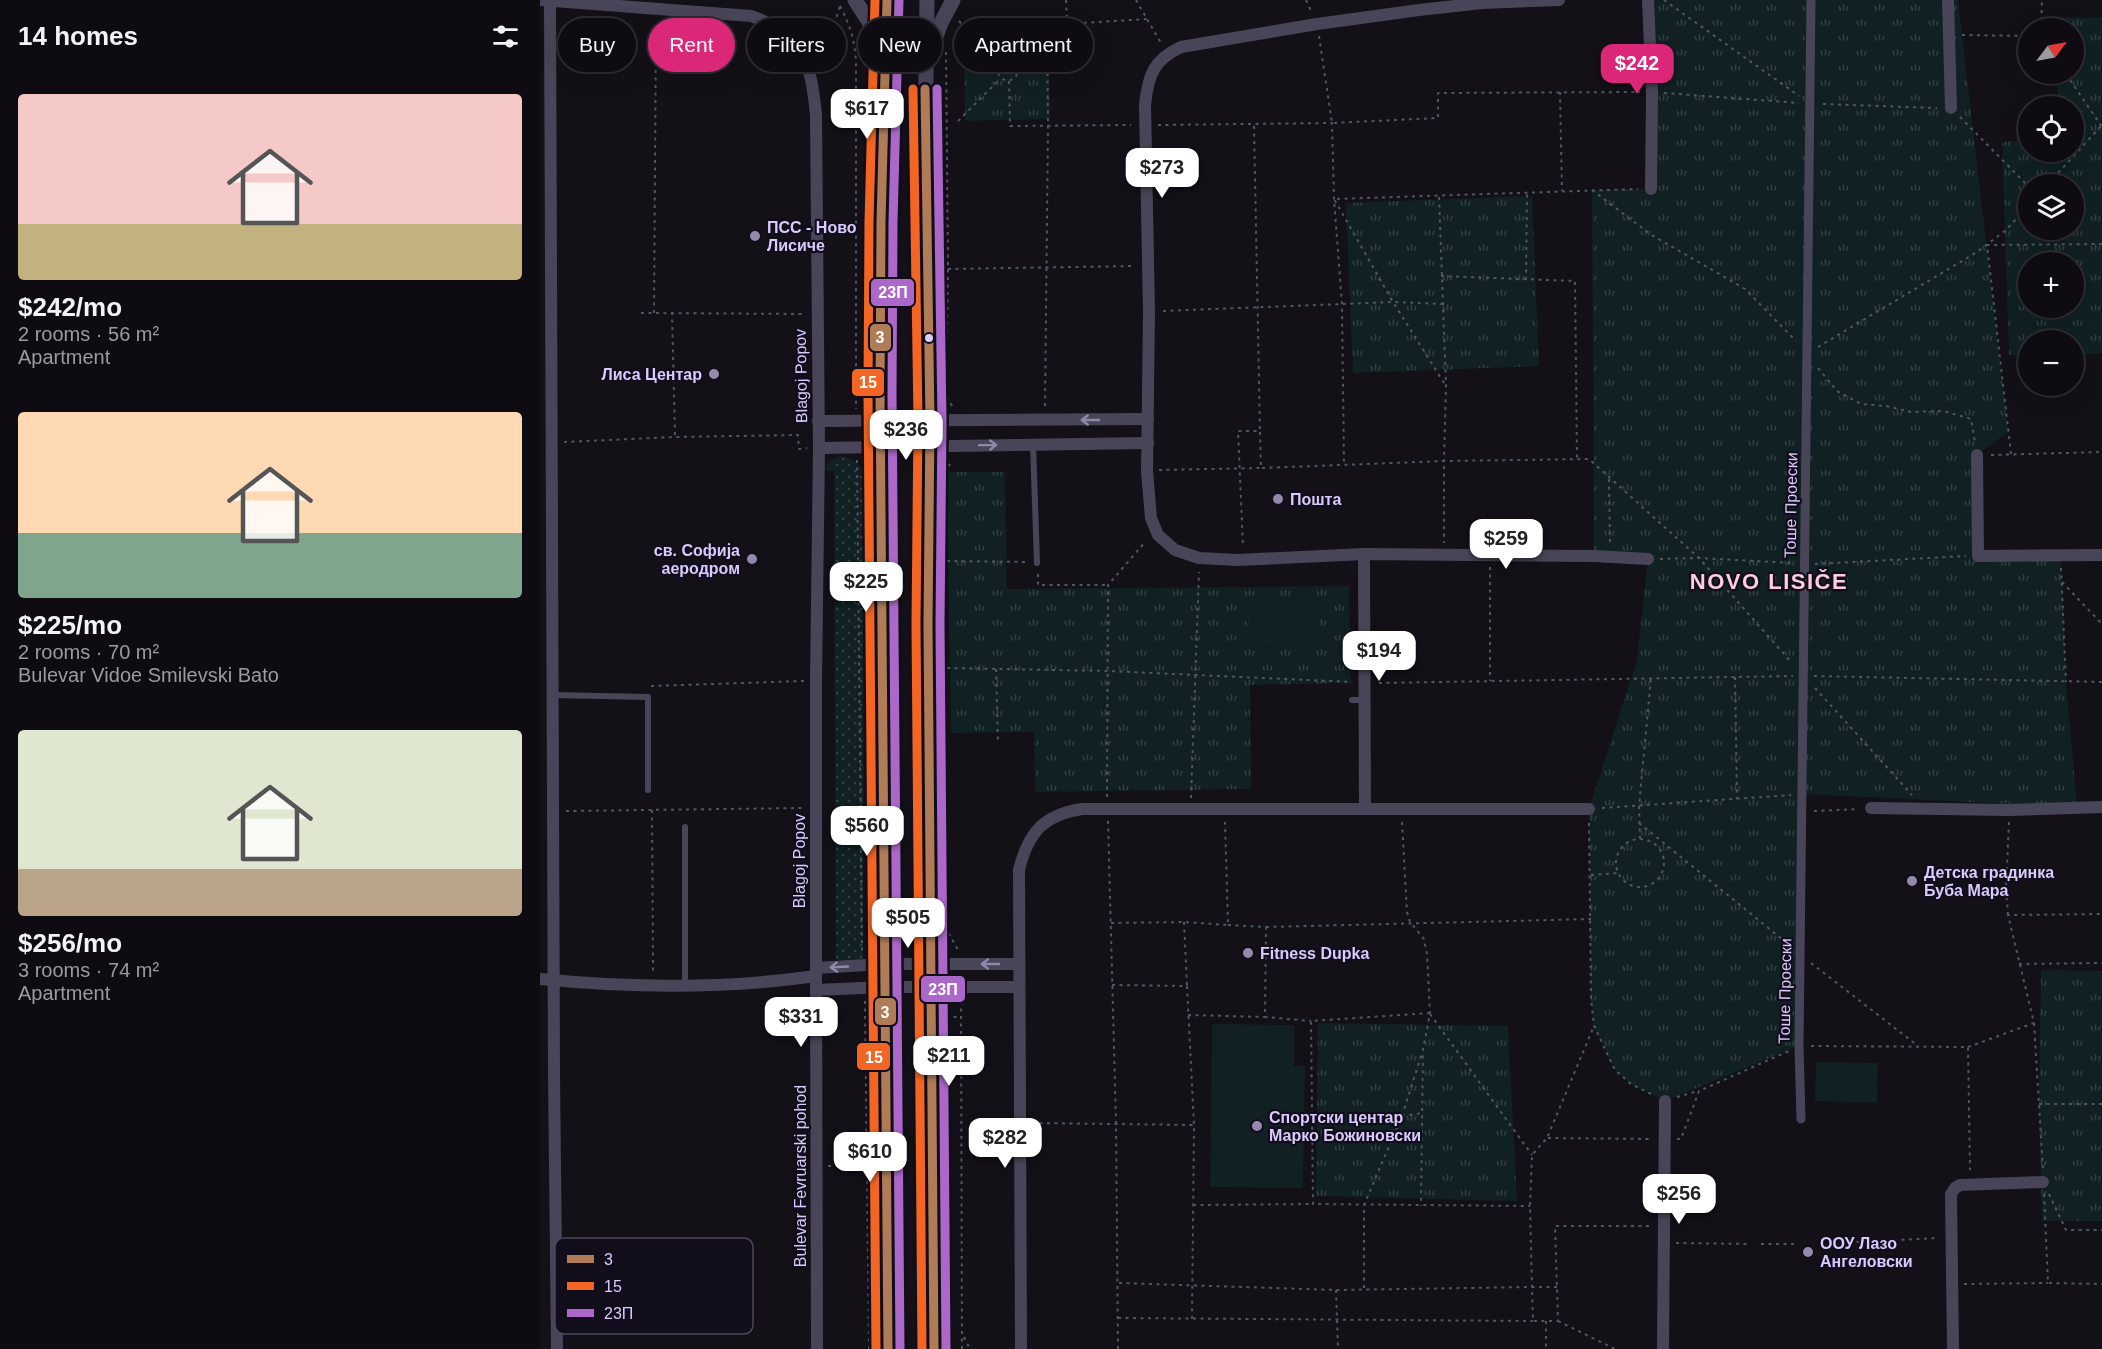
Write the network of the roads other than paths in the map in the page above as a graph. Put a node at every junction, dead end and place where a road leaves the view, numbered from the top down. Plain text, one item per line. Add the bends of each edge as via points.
1 (855, 0) edge
2 (887, 0) edge
3 (927, 0) edge
4 (1559, 0) edge
5 (1648, 0) edge
6 (1810, 0) edge
7 (1948, 0) edge
8 (545, 1) edge
9 (953, 7) edge
10 (867, 18) edge
11 (886, 18) edge
12 (927, 18) edge
13 (942, 21) edge
14 (885, 72) edge
15 (926, 72) edge
16 (1951, 108) road end
17 (1651, 189) road end
18 (1148, 419) junction
19 (818, 421) junction
20 (881, 421) junction
21 (930, 421) junction
22 (1148, 443) junction
23 (1033, 444) junction
24 (881, 446) junction
25 (930, 446) junction
26 (819, 448) junction
27 (1977, 455) road end
28 (1364, 554) junction
29 (2102, 555) edge
30 (1648, 559) dead end
31 (1037, 562) road end
32 (553, 695) junction
33 (648, 790) dead end
34 (2102, 807) edge
35 (1871, 808) road end
36 (1365, 809) junction
37 (1589, 809) road end
38 (685, 827) dead end
39 (884, 964) junction
40 (931, 964) junction
41 (1019, 964) junction
42 (816, 972) junction
43 (540, 979) edge
44 (555, 980) junction
45 (684, 985) junction
46 (885, 987) junction
47 (931, 987) junction
48 (1019, 987) junction
49 (816, 990) junction
50 (1665, 1101) road end
51 (1801, 1119) dead end
52 (2043, 1182) road end
53 (556, 1238) edge
54 (557, 1334) edge
55 (557, 1349) edge
56 (817, 1349) edge
57 (888, 1349) edge
58 (934, 1349) edge
59 (1021, 1349) edge
60 (1663, 1349) edge
61 (1953, 1349) edge

1 - 10 street
2 - 11 street
3 - 12 street
4 - 18 street via 1482,3 1317,24 1180,47 1157,64 1147,84
5 - 17 street
6 - 51 street, Тоше Проески
7 - 16 street
8 - 19 street, Blagoj Popov via 750,16 778,27 800,50 809,66 816,115
8 - 32 street
9 - 13 street
14 - 20 street
15 - 21 street
18 -> 21 street
18 - 22 street
19 - 20 street
19 - 26 street, Blagoj Popov
20 - 21 street
20 - 24 street
21 - 25 street
22 - 23 street
22 - 28 street via 1151,518 1158,535 1175,550 1199,558 1243,559
25 -> 23 street
23 - 31 lane
24 - 25 street
24 - 26 street
24 - 39 street
25 - 40 street
26 - 42 street, Blagoj Popov
27 - 29 street via 1978,556
28 - 30 street
28 - 36 street via 1364,683 1358,700
32 - 33 lane via 648,697
32 - 44 street
34 - 35 street
36 - 37 street
36 - 41 street via 1082,809 1052,818 1030,838 1019,870
38 - 45 lane
39 - 40 street
39 -> 42 street
39 - 46 street
41 -> 40 street
40 - 47 street
41 - 48 street
42 - 45 street via 774,982
42 - 49 street, Bulevar Fevruarski pohod
43 - 44 street
44 - 45 street
44 - 53 street
46 - 47 street
46 - 49 street
46 - 57 street
47 - 48 street
47 - 58 street
48 - 59 street
49 - 56 street, Bulevar Fevruarski pohod
50 - 60 street
52 - 61 street via 1970,1185 1955,1188 1951,1194
54 - 55 street

